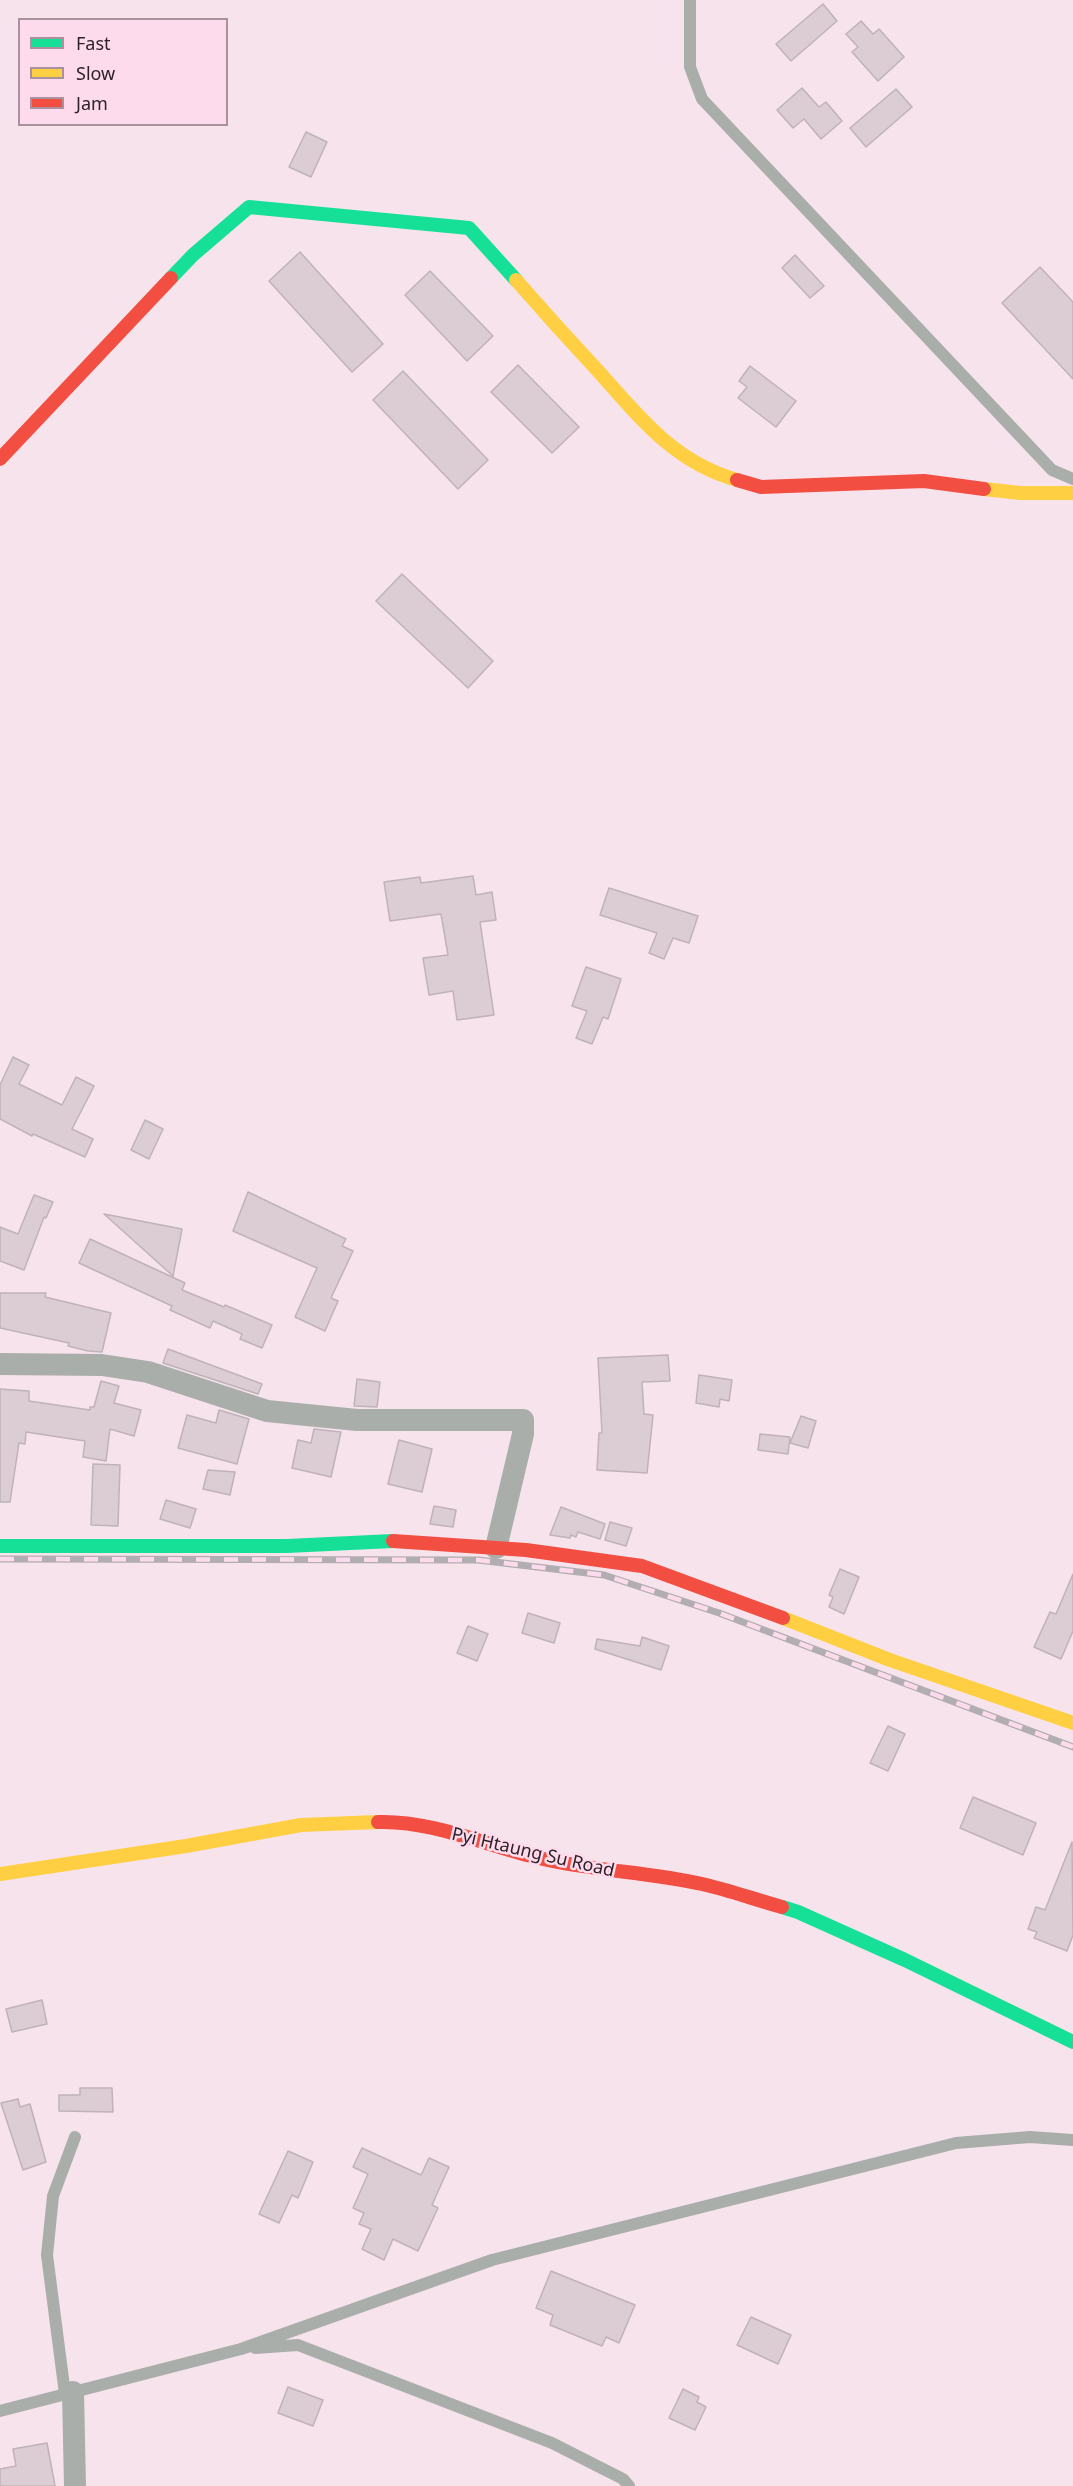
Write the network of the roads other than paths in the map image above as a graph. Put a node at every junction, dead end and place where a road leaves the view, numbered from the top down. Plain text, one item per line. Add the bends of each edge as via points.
1 (690, 0) edge
2 (0, 459) edge
3 (1073, 478) edge
4 (1073, 493) edge
5 (0, 1364) edge
6 (0, 1546) edge
7 (496, 1548) junction
8 (1073, 1723) edge
9 (0, 1874) edge
10 (1073, 2042) edge
11 (75, 2137) dead end
12 (1073, 2140) edge
13 (241, 2349) junction
14 (69, 2393) junction
15 (0, 2411) edge
16 (75, 2486) edge
17 (629, 2486) edge

1 - 3 lane via 690,68 702,99 1052,470
2 - 4 main road via 193,255 249,207 469,228 656,436 684,457 725,477 761,487 924,481 1020,493
5 - 7 street via 102,1365 148,1372 267,1412 357,1420 523,1420
6 - 7 main road via 287,1546 398,1541
7 - 8 main road via 642,1566 890,1660
9 - 10 main road, Pyi Htaung Su Road via 302,1825 396,1821 489,1842 538,1858 702,1884 798,1912
11 - 14 lane via 53,2196 47,2255
12 - 13 lane via 1030,2138 956,2143 492,2260
13 - 14 lane
13 - 17 lane via 298,2345 552,2443 623,2479
14 - 15 lane
14 - 16 street

